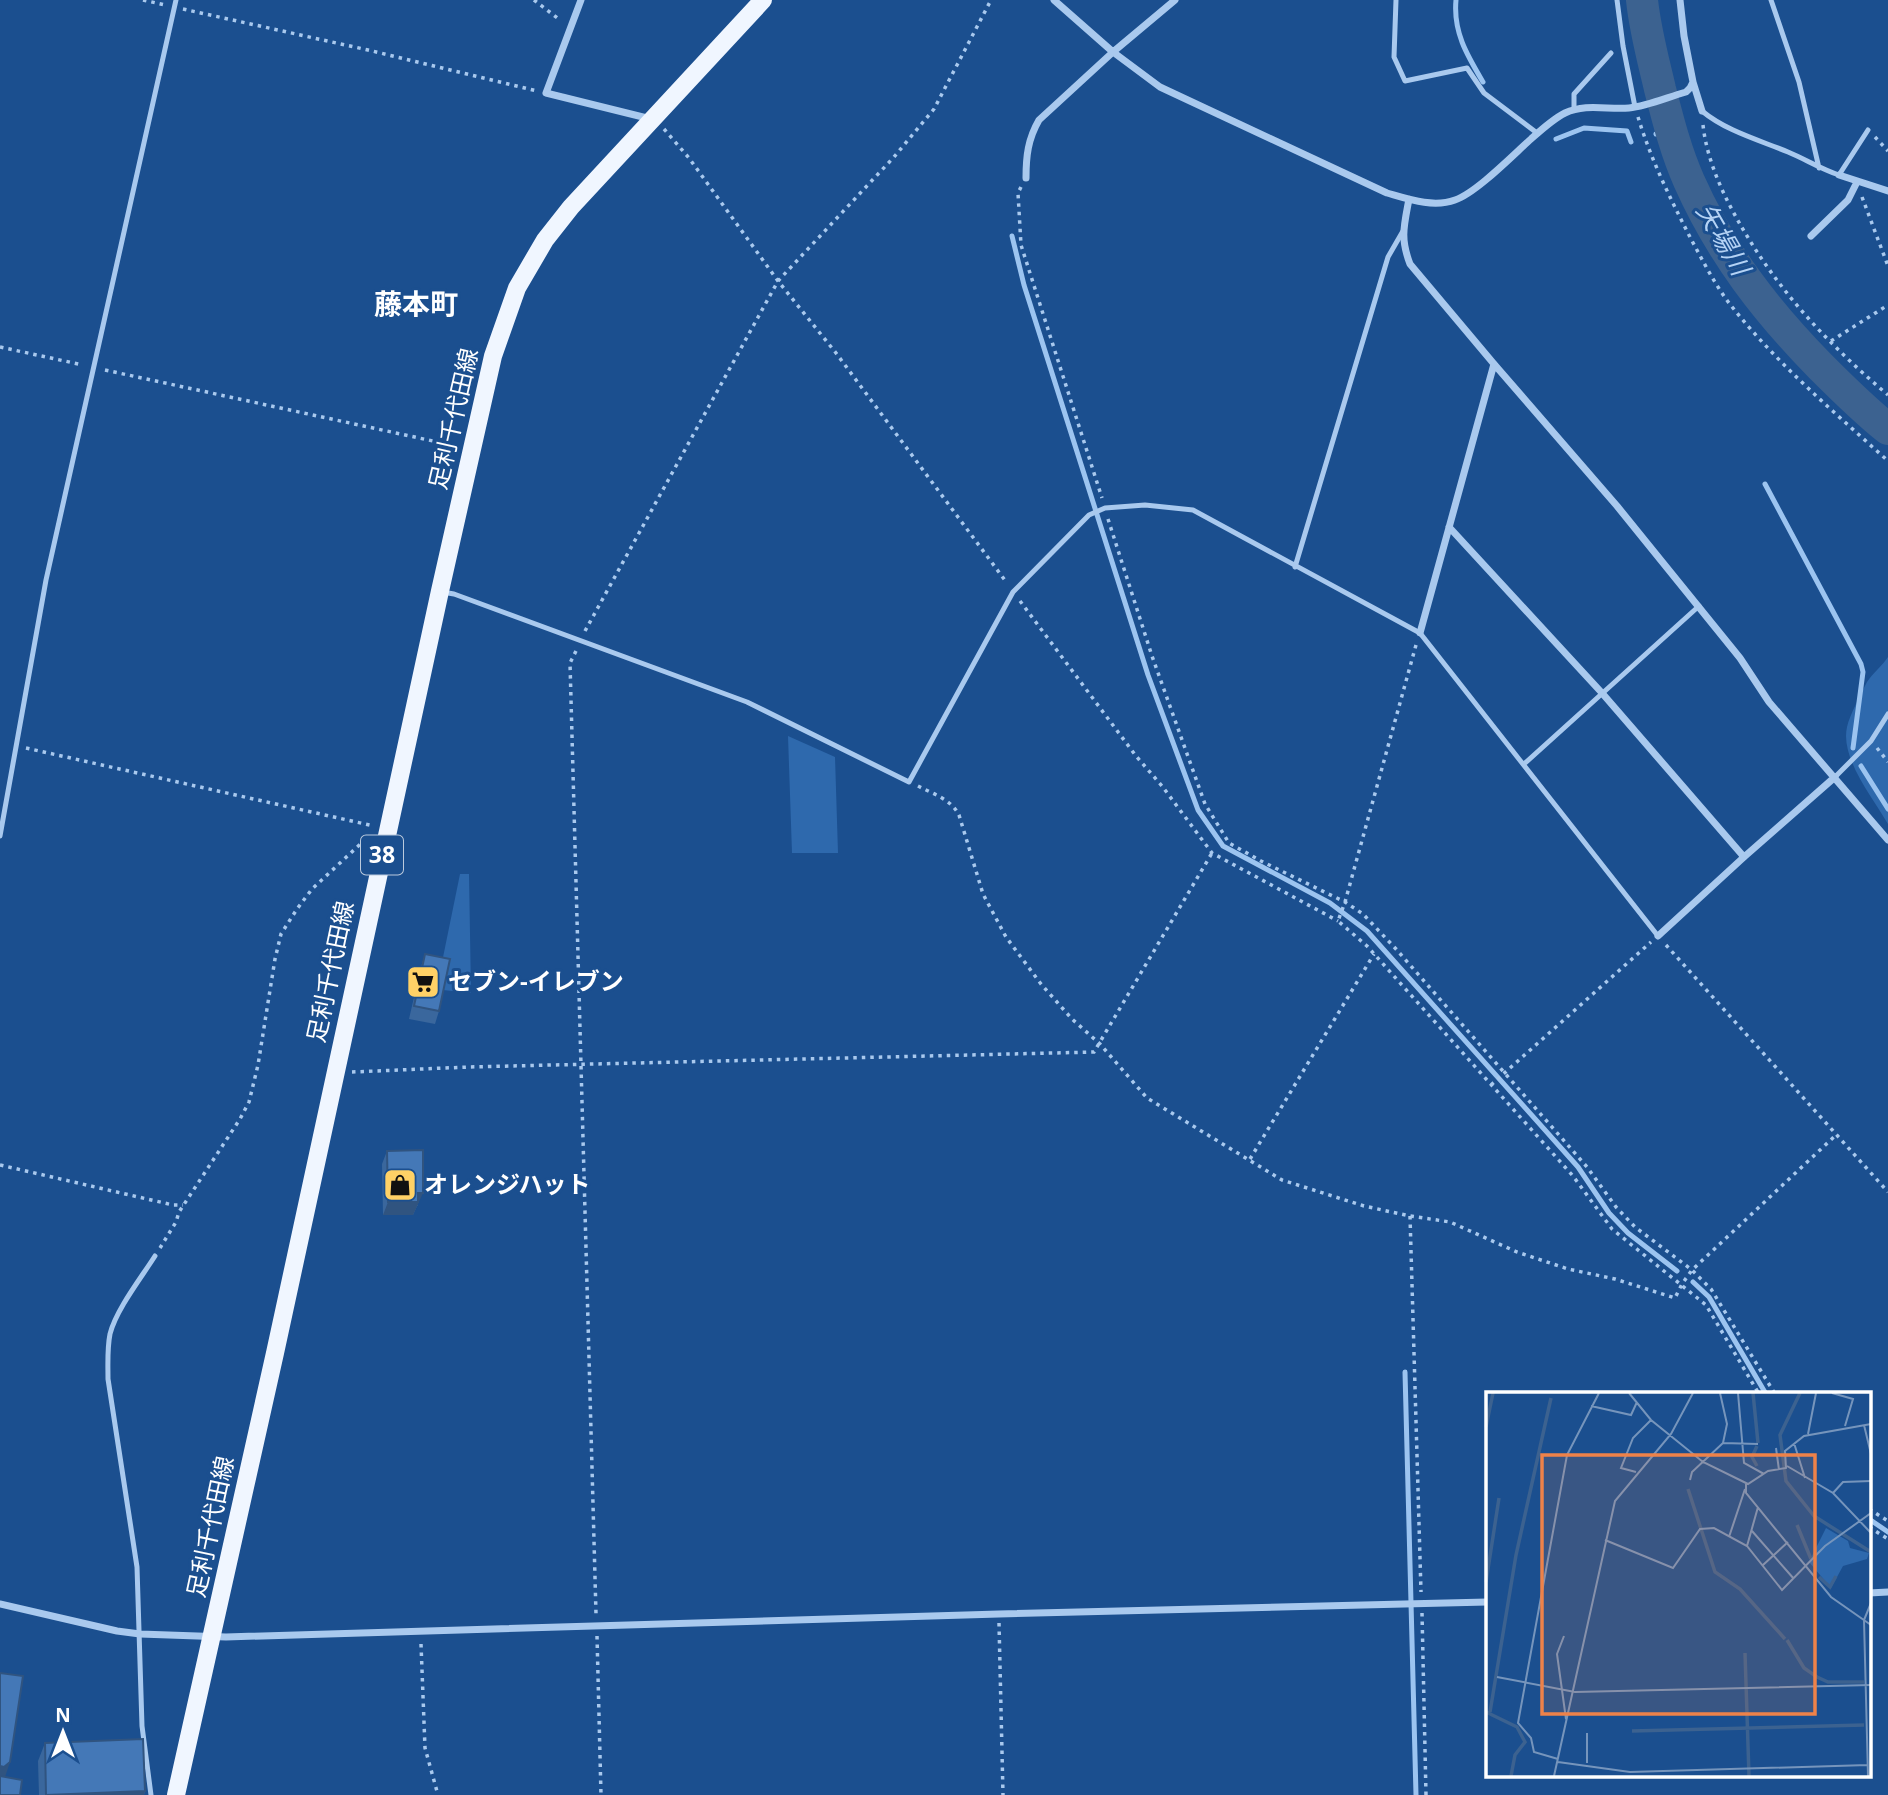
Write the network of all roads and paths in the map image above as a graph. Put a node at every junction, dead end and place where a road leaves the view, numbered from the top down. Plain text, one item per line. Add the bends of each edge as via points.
1 (144, 0) edge
2 (534, 0) edge
3 (581, 0) edge
4 (763, 0) edge
5 (991, 0) edge
6 (1054, 0) edge
7 (1175, 0) edge
8 (1396, 0) edge
9 (1617, 0) edge
10 (1680, 0) edge
11 (1771, 0) edge
12 (174, 3) edge
13 (571, 25) junction
14 (1114, 52) junction
15 (1611, 53) dead end
16 (1693, 82) junction
17 (546, 93) junction
18 (1638, 106) junction
19 (1574, 110) junction
20 (1702, 111) junction
21 (652, 120) junction
22 (1868, 130) joint
23 (1537, 133) junction
24 (1888, 151) edge
25 (1819, 168) junction
26 (1839, 175) junction
27 (1026, 178) joint
28 (1857, 182) junction
29 (1888, 191) edge
30 (1409, 199) junction
31 (1403, 232) junction
32 (1811, 236) dead end
33 (1888, 266) edge
34 (778, 281) junction
35 (1888, 305) edge
36 (1831, 341) junction
37 (0, 346) edge
38 (1494, 365) junction
39 (94, 368) junction
40 (1888, 395) edge
41 (472, 450) junction
42 (1888, 461) edge
43 (1105, 508) junction
44 (1449, 527) junction
45 (1295, 566) junction
46 (440, 591) junction
47 (1013, 592) junction
48 (1699, 606) junction
49 (1420, 633) junction
50 (580, 640) junction
51 (1602, 692) junction
52 (1888, 714) edge
53 (1871, 741) junction
54 (16, 746) junction
55 (1888, 762) edge
56 (1524, 764) junction
57 (1835, 778) junction
58 (909, 782) junction
59 (0, 836) edge
60 (1888, 840) edge
61 (1212, 853) junction
62 (1744, 856) junction
63 (1345, 902) junction
64 (1338, 920) junction
65 (1658, 936) junction
66 (1374, 954) junction
67 (1100, 1044) junction
68 (582, 1064) junction
69 (335, 1070) junction
70 (1504, 1073) junction
71 (1491, 1085) junction
72 (1836, 1135) junction
73 (1251, 1161) junction
74 (0, 1166) edge
75 (1888, 1192) edge
76 (183, 1205) junction
77 (1410, 1216) junction
78 (155, 1256) joint
79 (1692, 1270) junction
80 (1682, 1284) junction
81 (1758, 1392) edge
82 (1774, 1392) edge
83 (1870, 1510) edge
84 (1888, 1521) edge
85 (1870, 1528) edge
86 (1888, 1539) edge
87 (1888, 1592) edge
88 (1870, 1593) edge
89 (1486, 1602) edge
90 (0, 1604) edge
91 (1422, 1604) junction
92 (999, 1614) junction
93 (596, 1627) junction
94 (421, 1631) junction
95 (140, 1634) junction
96 (212, 1636) junction
97 (151, 1795) edge
98 (176, 1795) edge
99 (438, 1795) edge
100 (601, 1795) edge
101 (1003, 1795) edge
102 (1426, 1795) edge

1 - 12 path
2 - 13 path
3 - 13 street
4 - 21 main road, 足利千代田線 / 38
5 - 34 path via 934,109
6 - 14 street
7 - 14 street
8 - 23 lane via 1394,57 1405,81 1467,68 1484,93
9 - 18 lane
10 - 16 street
11 - 25 lane
12 - 17 path
12 - 39 lane
13 - 17 street
14 - 27 street via 1039,120 1026,155
14 - 30 street via 1160,87
15 - 19 lane via 1574,94
16 - 18 street via 1686,92
16 - 20 street
17 - 21 street
18 - 19 street
18 - 42 path via 1656,166 1709,274 1728,302 1786,368
19 - 23 street
20 - 25 lane via 1716,122
20 - 36 path via 1709,155 1744,233 1777,282
21 - 34 path via 689,158
21 - 41 main road, 足利千代田線 / 38 via 571,207 517,288 493,356
22 - 24 path
22 - 26 lane
23 - 30 street via 1456,200
25 - 26 lane
26 - 28 street
27 - 43 path via 1018,193 1021,245
28 - 29 street
28 - 32 street via 1848,200
28 - 33 path
30 - 31 street
31 - 38 street via 1410,264
31 - 45 lane via 1388,257
34 - 47 path
34 - 50 path
35 - 36 path
36 - 40 path
37 - 39 path
38 - 44 street
38 - 48 street
39 - 41 path
39 - 54 lane via 46,580
41 - 46 main road, 足利千代田線 / 38
43 - 45 lane via 1144,505 1192,510
43 - 47 lane via 1089,515
43 - 63 path via 1205,804 1228,843
44 - 49 street
44 - 51 street
45 - 49 lane
46 - 50 lane
46 - 69 main road, 足利千代田線 / 38
47 - 58 lane
47 - 61 path
48 - 51 lane
48 - 57 street via 1769,702
49 - 56 lane
49 - 63 path
50 - 58 lane via 747,702
50 - 68 path via 570,663
51 - 56 lane
51 - 62 street
52 - 53 lane
53 - 55 path
53 - 57 lane
54 - 59 lane
54 - 76 path via 376,826 312,889 281,934 249,1102
56 - 65 lane
57 - 60 street
57 - 62 street
58 - 67 path via 955,807 983,894 1006,937 1041,984
61 - 64 path
61 - 67 path
62 - 65 street
63 - 64 path
63 - 70 path via 1396,949
64 - 66 path
65 - 70 path
65 - 72 path
66 - 71 path
66 - 73 path
67 - 68 path via 1094,1052
67 - 73 path via 1147,1098
68 - 69 path
68 - 93 path
69 - 96 main road, 足利千代田線 / 38
70 - 71 path
70 - 79 path via 1635,1227
71 - 80 path via 1573,1176 1612,1229
72 - 75 path
72 - 79 path
73 - 77 path via 1282,1180
74 - 76 path
76 - 78 path
77 - 80 path via 1450,1222 1517,1252 1675,1298
77 - 91 path
78 - 95 lane via 119,1313 108,1348 108,1379 137,1567
79 - 80 path
79 - 82 path via 1711,1289
80 - 81 path via 1706,1305
83 - 84 path
85 - 86 path
87 - 88 street
89 - 91 street
90 - 95 street
91 - 92 street
91 - 102 path
92 - 93 street
92 - 101 path
93 - 94 street
93 - 100 path
94 - 96 street
94 - 99 path via 425,1748
95 - 96 street
95 - 97 lane via 142,1726
96 - 98 main road, 足利千代田線 / 38

